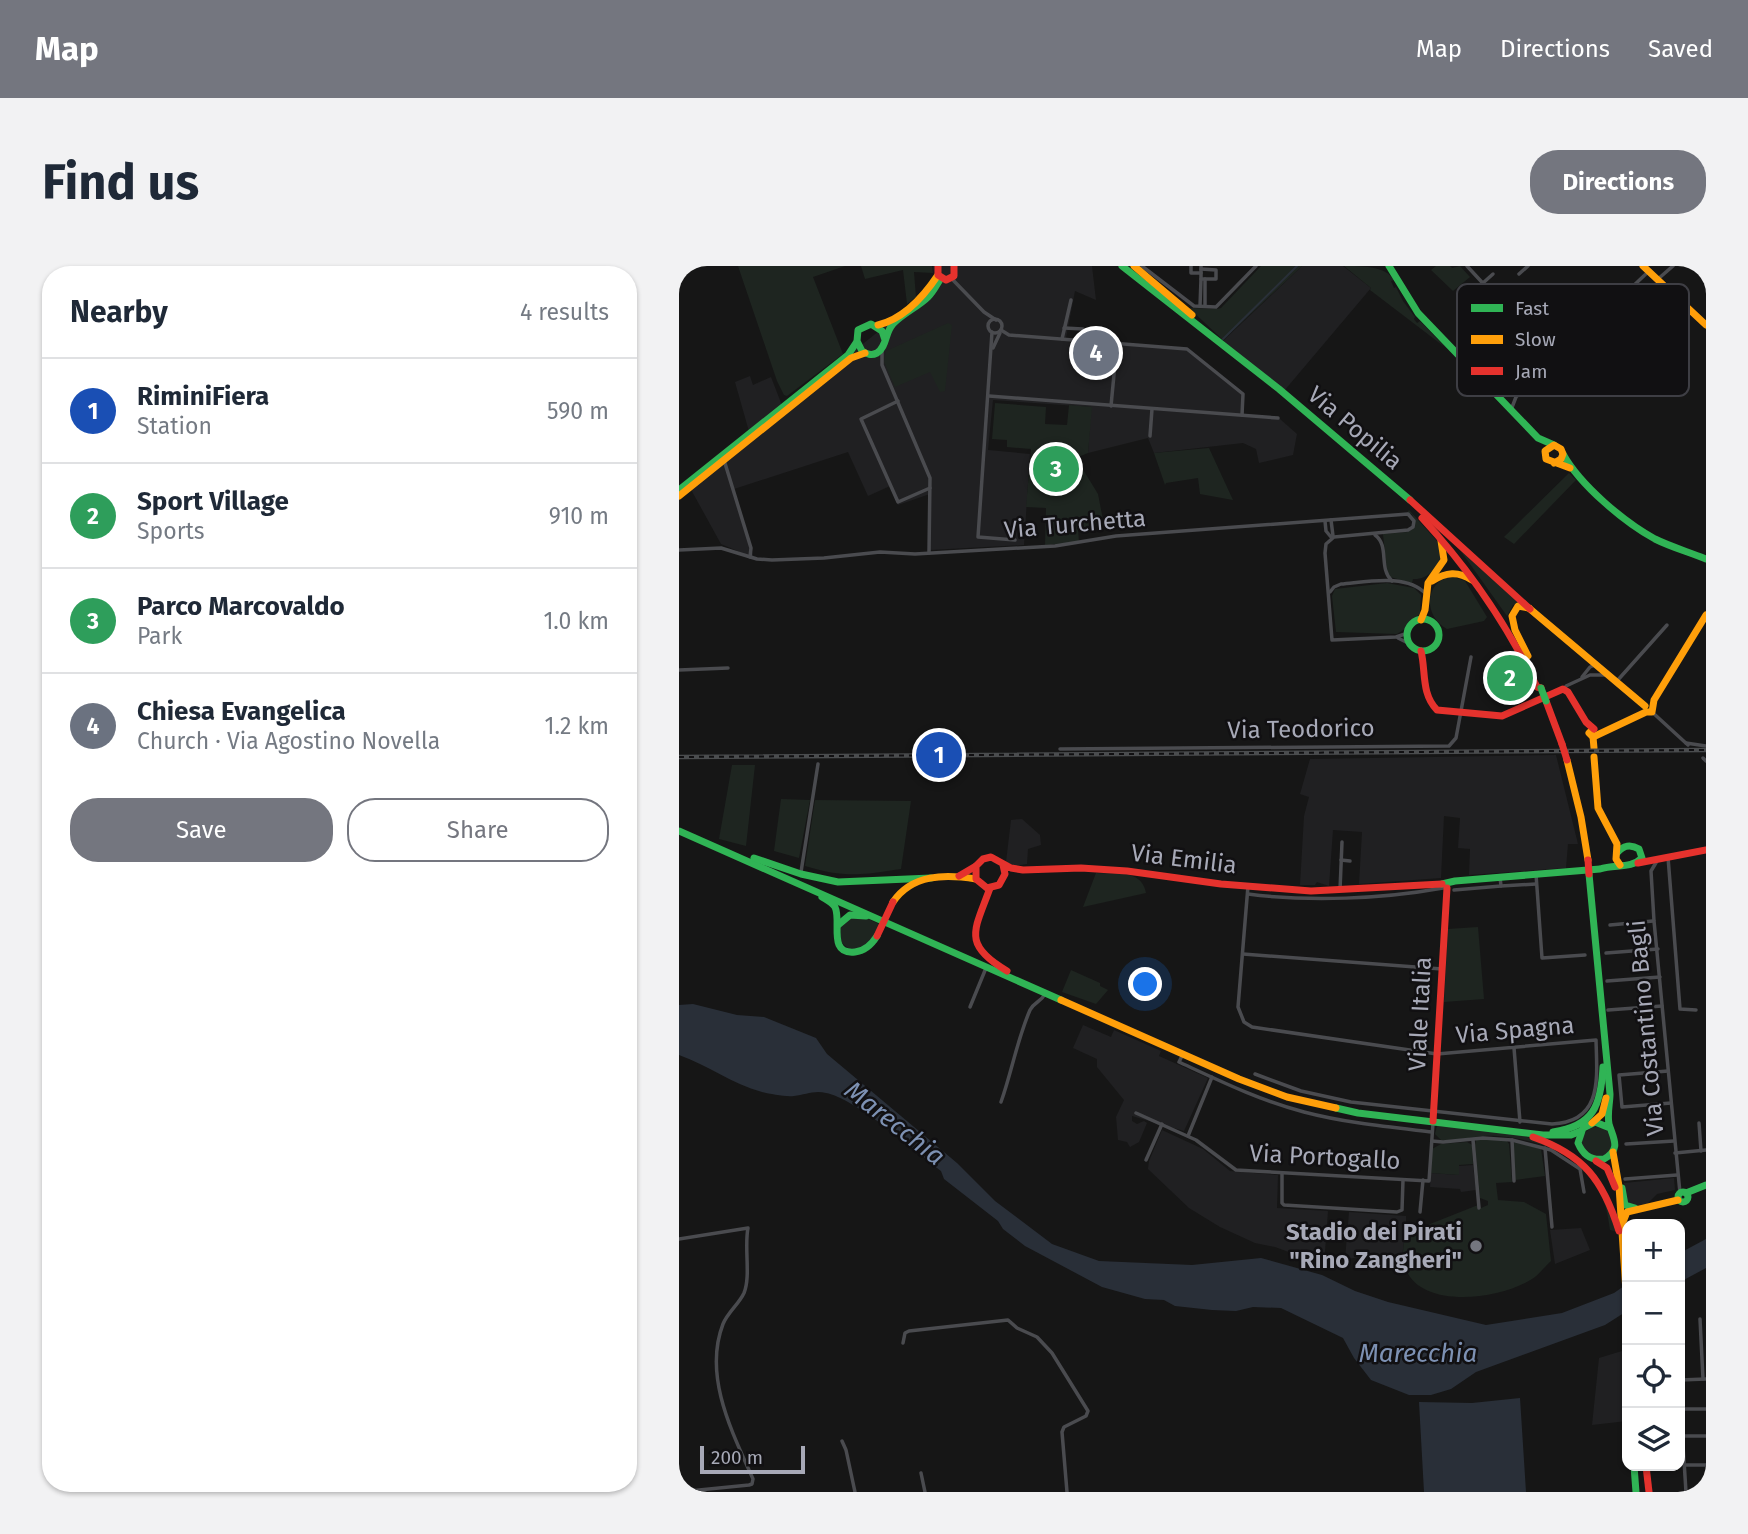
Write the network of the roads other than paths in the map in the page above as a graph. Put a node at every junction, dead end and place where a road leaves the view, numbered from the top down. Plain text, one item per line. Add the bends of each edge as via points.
1 (938, 266) edge
2 (1142, 266) edge
3 (1191, 266) edge
4 (1256, 266) edge
5 (1388, 266) edge
6 (1467, 266) edge
7 (1528, 266) edge
8 (1674, 266) edge
9 (1125, 267) edge
10 (1201, 269) edge
11 (1396, 269) edge
12 (1646, 269) edge
13 (954, 270) edge
14 (1493, 274) dead end
15 (1519, 274) dead end
16 (939, 277) junction
17 (1203, 279) junction
18 (1658, 279) junction
19 (1483, 283) joint
20 (1632, 284) edge
21 (1662, 284) edge
22 (1071, 300) dead end
23 (1202, 306) junction
24 (1689, 309) edge
25 (983, 312) junction
26 (996, 320) junction
27 (875, 325) junction
28 (989, 325) junction
29 (1706, 325) edge
30 (1064, 328) junction
31 (1083, 328) dead end
32 (1001, 331) junction
33 (992, 332) junction
34 (1062, 339) junction
35 (885, 340) junction
36 (856, 343) junction
37 (1117, 343) junction
38 (882, 348) junction
39 (992, 350) junction
40 (1457, 353) edge
41 (866, 354) junction
42 (882, 365) junction
43 (989, 396) junction
44 (1498, 396) edge
45 (1516, 397) joint
46 (1501, 399) junction
47 (898, 401) junction
48 (1111, 405) junction
49 (1152, 408) junction
50 (1511, 410) junction
51 (1242, 415) junction
52 (1278, 418) dead end
53 (1150, 436) dead end
54 (1538, 438) junction
55 (1554, 445) junction
56 (1545, 454) junction
57 (1563, 454) junction
58 (724, 460) junction
59 (1554, 463) junction
60 (1570, 468) junction
61 (930, 488) junction
62 (679, 489) edge
63 (679, 495) edge
64 (1424, 517) junction
65 (1331, 520) junction
66 (1325, 521) junction
67 (1370, 534) junction
68 (1437, 534) junction
69 (1333, 537) junction
70 (1015, 540) dead end
71 (679, 550) edge
72 (929, 553) junction
73 (750, 557) junction
74 (1706, 559) edge
75 (1393, 581) junction
76 (1427, 590) junction
77 (1329, 594) junction
78 (1492, 604) junction
79 (1530, 609) junction
80 (1706, 615) edge
81 (1425, 620) junction
82 (1667, 625) dead end
83 (1408, 633) junction
84 (1396, 637) junction
85 (1411, 644) junction
86 (1425, 650) junction
87 (1471, 656) dead end
88 (1528, 656) junction
89 (1586, 657) junction
90 (1595, 665) junction
91 (728, 668) dead end
92 (679, 670) edge
93 (1586, 671) junction
94 (1590, 675) junction
95 (1607, 675) junction
96 (1580, 679) junction
97 (1615, 682) junction
98 (1566, 686) dead end
99 (1541, 688) junction
100 (1649, 709) junction
101 (1459, 714) junction
102 (1593, 733) junction
103 (1090, 741) dead end
104 (1706, 746) edge
105 (1061, 749) dead end
106 (1091, 749) junction
107 (818, 764) dead end
108 (679, 831) edge
109 (1613, 837) junction
110 (1342, 842) dead end
111 (1627, 846) junction
112 (721, 849) junction
113 (1706, 850) edge
114 (1616, 854) junction
115 (1642, 854) junction
116 (1668, 857) junction
117 (1341, 860) junction
118 (1658, 860) junction
119 (1350, 861) dead end
120 (1636, 864) junction
121 (1003, 865) junction
122 (1620, 865) junction
123 (976, 866) junction
124 (1605, 868) junction
125 (771, 870) junction
126 (1023, 870) junction
127 (1651, 871) junction
128 (801, 874) junction
129 (1536, 874) junction
130 (955, 877) junction
131 (1500, 877) junction
132 (931, 878) junction
133 (1004, 878) junction
134 (976, 879) junction
135 (1468, 880) junction
136 (1536, 884) junction
137 (1446, 887) junction
138 (1501, 887) junction
139 (990, 888) junction
140 (1417, 888) junction
141 (1469, 889) junction
142 (1248, 890) junction
143 (1340, 890) junction
144 (1325, 895) junction
145 (1654, 921) junction
146 (1610, 925) dead end
147 (836, 929) junction
148 (923, 937) junction
149 (1658, 949) junction
150 (1606, 953) dead end
151 (1243, 954) junction
152 (1585, 955) dead end
153 (986, 966) junction
154 (1442, 969) junction
155 (1660, 977) junction
156 (1015, 979) junction
157 (1607, 981) dead end
158 (1045, 992) junction
159 (1662, 1006) junction
160 (970, 1007) dead end
161 (1608, 1010) dead end
162 (1696, 1010) dead end
163 (1600, 1041) junction
164 (1514, 1048) junction
165 (1183, 1054) junction
166 (1437, 1054) junction
167 (1604, 1063) junction
168 (1668, 1071) junction
169 (1255, 1074) dead end
170 (1212, 1077) junction
171 (1238, 1083) junction
172 (1001, 1102) dead end
173 (1671, 1103) junction
174 (1333, 1108) junction
175 (1136, 1113) dead end
176 (1433, 1117) junction
177 (1331, 1118) junction
178 (1520, 1122) junction
179 (1592, 1123) junction
180 (1699, 1123) dead end
181 (1162, 1125) junction
182 (1610, 1128) junction
183 (1581, 1131) junction
184 (1432, 1132) junction
185 (1527, 1133) junction
186 (1188, 1136) junction
187 (1473, 1140) junction
188 (1511, 1140) junction
189 (1431, 1141) junction
190 (1674, 1141) junction
191 (1626, 1144) dead end
192 (1578, 1147) junction
193 (1545, 1148) junction
194 (1704, 1151) edge
195 (1613, 1152) junction
196 (1675, 1153) junction
197 (1146, 1160) dead end
198 (1596, 1161) junction
199 (1282, 1173) junction
200 (1677, 1175) junction
201 (1621, 1178) junction
202 (1403, 1179) junction
203 (1423, 1180) junction
204 (1514, 1181) dead end
205 (1706, 1185) edge
206 (1584, 1192) dead end
207 (1681, 1195) junction
208 (1479, 1208) dead end
209 (1638, 1209) junction
210 (1420, 1212) dead end
211 (1552, 1227) dead end
212 (1621, 1232) junction
213 (679, 1239) edge
214 (1625, 1282) edge
215 (1700, 1319) dead end
216 (903, 1343) dead end
217 (1704, 1347) edge
218 (1705, 1379) edge
219 (1685, 1380) edge
220 (1685, 1409) edge
221 (1706, 1409) edge
222 (1685, 1436) edge
223 (1706, 1436) edge
224 (842, 1441) dead end
225 (1685, 1465) joint
226 (1706, 1465) edge
227 (1640, 1471) edge
228 (1640, 1471) edge
229 (1640, 1471) edge
230 (921, 1473) dead end
231 (679, 1492) edge
232 (855, 1492) edge
233 (925, 1492) edge
234 (1067, 1492) edge
235 (1642, 1492) edge
236 (1686, 1492) edge

1 - 16 main road
2 - 23 street via 1194,306
3 - 10 street via 1191,273
4 - 23 street via 1219,305
5 - 11 main road
6 - 19 street
7 - 15 street
8 - 18 street
9 - 64 main road, Via Popilia via 1279,389 1397,488
10 - 17 street
10 - 17 street via 1216,270 1216,279
11 - 40 main road via 1405,295 1418,313
12 - 18 main road
12 - 20 street
13 - 16 main road
13 - 25 street via 960,286
14 - 19 street
16 - 27 main road via 888,323
16 - 35 main road via 929,296 890,327
17 - 23 street
18 - 21 main road
22 - 30 street
24 - 29 main road
25 - 26 street
25 - 28 street
26 - 28 street
26 - 32 street
27 - 35 main road
27 - 36 main road via 859,330
28 - 33 street
30 - 31 street
30 - 34 street
32 - 33 street
32 - 34 street
32 - 39 street
33 - 39 street
34 - 37 street
35 - 38 main road
36 - 41 main road
36 - 62 main road via 848,355
37 - 48 street
37 - 51 street via 1190,351 1243,394
38 - 41 main road
38 - 42 street
39 - 43 street
41 - 42 street
41 - 58 main road via 851,358
42 - 47 street
43 - 48 street
43 - 70 street via 978,537
44 - 46 main road
45 - 46 street
45 - 50 street
46 - 50 main road
47 - 61 street via 927,468
47 - 61 street via 860,419 898,502
48 - 49 street
49 - 51 street
49 - 53 street
50 - 54 main road
51 - 52 street
54 - 55 main road
54 - 56 main road
55 - 56 main road
55 - 57 main road
56 - 59 main road
57 - 59 main road
57 - 60 main road
58 - 63 main road
58 - 73 street
59 - 60 main road
60 - 74 main road via 1636,527
61 - 72 street
64 - 68 main road
64 - 79 main road
64 - 88 main road via 1482,582
65 - 66 street, Via Turchetta
65 - 67 street, Via Turchetta via 1405,514 1414,521 1411,529
65 - 69 street
66 - 69 street via 1326,531
66 - 72 street, Via Turchetta
67 - 69 street
67 - 75 street via 1380,539 1384,570
68 - 76 main road via 1444,560
68 - 78 main road
69 - 77 street via 1325,547
71 - 73 street, Via Turchetta via 720,548
72 - 73 street, Via Turchetta via 772,561
75 - 76 street
75 - 77 street via 1341,584
76 - 78 main road via 1439,576 1456,573 1469,577
76 - 81 main road
77 - 84 street via 1332,640
78 - 99 main road
79 - 88 main road via 1518,606 1510,618
79 - 89 main road
80 - 100 main road
81 - 83 main road via 1413,624
81 - 86 main road via 1436,626 1439,635 1437,644
82 - 97 street
83 - 84 street
83 - 85 main road
84 - 85 street
85 - 86 main road
86 - 101 main road via 1430,705
87 - 101 street, Via Teodorico
88 - 99 main road
89 - 90 main road
89 - 93 street
90 - 93 street
90 - 94 street
90 - 95 main road
91 - 92 street
93 - 96 street
94 - 95 street
94 - 96 street
95 - 97 main road
96 - 98 street
97 - 100 main road
99 - 163 main road, bridge via 1567,760 1581,817
100 - 102 main road
100 - 104 street via 1687,744
101 - 102 main road via 1502,716 1563,689
101 - 106 street, Via Teodorico via 1456,738 1449,746
102 - 109 main road via 1598,808
103 - 106 street
105 - 106 street, Via Teodorico
107 - 128 street
108 - 112 main road
109 - 111 main road
109 - 114 main road
110 - 117 street
111 - 114 main road
111 - 115 main road via 1637,847
112 - 125 main road
112 - 128 main road
113 - 116 main road
114 - 122 main road
114 - 124 main road
115 - 118 main road
115 - 120 main road
116 - 118 main road
116 - 162 street via 1680,1009
117 - 119 street
117 - 143 street
118 - 120 main road
118 - 127 street
120 - 122 main road
120 - 127 street
121 - 123 main road via 991,857
121 - 126 main road, Via Emilia
121 - 133 main road
122 - 124 main road, Via Emilia
123 - 130 main road
123 - 134 main road
124 - 129 main road, Via Emilia
125 - 147 main road via 833,904
125 - 148 main road
126 - 133 main road, Via Emilia
126 - 142 main road, Via Emilia via 1127,871
127 - 145 street, Via Costantino Bagli
128 - 132 main road via 854,882
129 - 131 main road, Via Emilia
129 - 136 street
130 - 132 main road
130 - 134 main road
131 - 135 main road, Via Emilia
131 - 138 street
132 - 147 main road, bridge via 906,885 868,949 848,952 838,943
133 - 139 main road via 999,886
134 - 139 main road
135 - 137 main road, Via Emilia
135 - 141 street
136 - 138 street
136 - 152 street via 1542,958
137 - 140 street
137 - 140 main road, Via Emilia via 1429,883
137 - 141 street
137 - 154 main road, Viale Italia
138 - 141 street
139 - 156 main road via 975,931 976,945 985,958
140 - 143 main road, Via Emilia
140 - 144 street
142 - 144 main road, Via Emilia
142 - 151 street
143 - 144 main road, Via Emilia
145 - 146 street
145 - 149 street, Via Costantino Bagli
147 - 148 main road via 845,916 857,913
148 - 153 main road
149 - 150 street
149 - 155 street, Via Costantino Bagli
151 - 154 street
151 - 166 street, Via Spagna via 1238,1007 1244,1023 1265,1030
153 - 156 main road
153 - 160 street
154 - 166 main road, Viale Italia
155 - 157 street
155 - 159 street, Via Costantino Bagli
156 - 158 main road
158 - 165 main road
158 - 172 street via 1042,1000 1031,1006
159 - 161 street
159 - 168 street, Via Costantino Bagli
163 - 164 street, Via Spagna
163 - 167 main road
163 - 178 street via 1595,1095 1585,1112 1562,1124
163 - 182 main road via 1610,1094
164 - 166 street, Via Spagna
164 - 178 street
165 - 170 street via 1179,1062
165 - 171 main road
166 - 176 main road, Viale Italia
167 - 179 main road via 1605,1105
167 - 185 main road via 1600,1100 1584,1122 1558,1132
168 - 173 street, Via Costantino Bagli
168 - 173 street via 1619,1075 1622,1107
169 - 176 street via 1301,1091
170 - 171 street
170 - 186 street
171 - 174 main road
171 - 177 street via 1269,1101
173 - 190 street, Via Costantino Bagli
174 - 176 main road
174 - 177 street
175 - 181 street, Via Portogallo
176 - 178 street
176 - 184 street
176 - 185 main road
177 - 184 street
179 - 182 main road
179 - 183 main road
180 - 194 street
181 - 186 street, Via Portogallo
181 - 197 street
182 - 195 main road via 1616,1140
183 - 185 main road via 1563,1136
183 - 192 main road
184 - 189 street
185 - 192 main road
185 - 212 main road via 1559,1146 1590,1170 1607,1195
186 - 199 street, Via Portogallo via 1236,1170
187 - 188 street
187 - 189 street
187 - 208 street
188 - 193 street
188 - 204 street
189 - 203 street, Via Portogallo via 1429,1181
190 - 191 street
190 - 196 street, Via Costantino Bagli
192 - 198 main road via 1585,1157
193 - 206 street via 1580,1169
193 - 211 street
194 - 196 street
195 - 198 main road
195 - 201 main road
196 - 200 street, Via Costantino Bagli
198 - 212 main road via 1607,1168 1613,1180
199 - 202 street, Via Portogallo
199 - 202 street via 1284,1205 1397,1212 1402,1210
200 - 201 street
200 - 207 street, Via Costantino Bagli
201 - 209 main road via 1625,1205
201 - 212 main road
202 - 203 street, Via Portogallo
203 - 210 street
205 - 207 main road
207 - 209 main road
209 - 212 main road via 1626,1213
212 - 214 main road
213 - 231 street via 748,1228 745,1292 725,1321 716,1360 728,1420 753,1479 749,1485
215 - 217 street
216 - 234 street via 909,1331 1004,1320 1037,1337 1060,1364 1088,1411 1062,1432
217 - 218 street
218 - 219 street
220 - 221 street
222 - 223 street
224 - 232 street
225 - 226 street
225 - 236 street
227 - 235 main road
228 - 235 main road
229 - 235 main road
230 - 233 street

